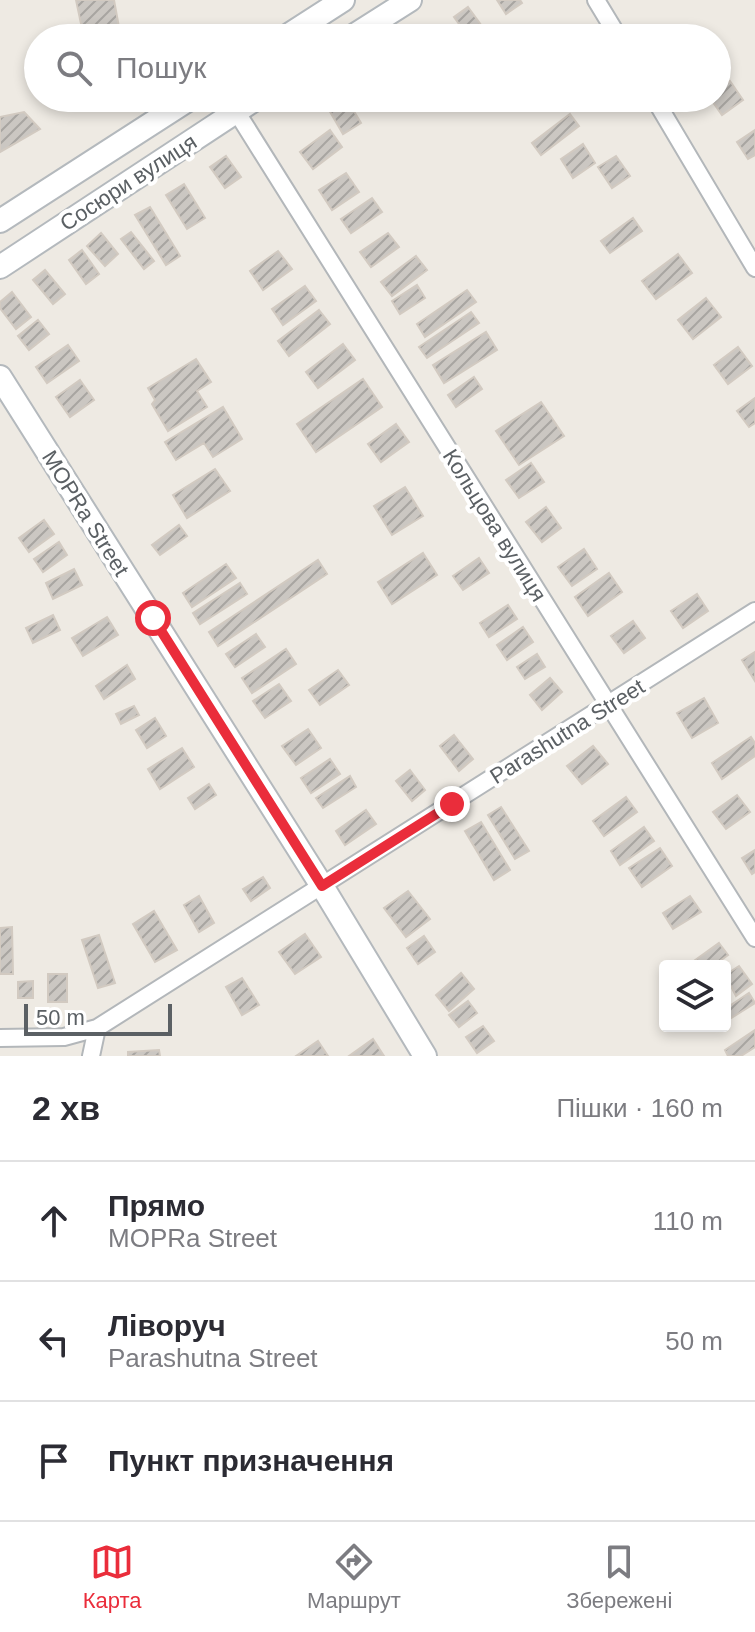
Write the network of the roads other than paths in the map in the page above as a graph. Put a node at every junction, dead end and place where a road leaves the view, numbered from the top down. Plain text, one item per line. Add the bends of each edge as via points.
1 (343, 0) edge
2 (410, 0) edge
3 (596, 0) edge
4 (306, 24) edge
5 (372, 24) edge
6 (611, 24) edge
7 (169, 112) edge
8 (234, 112) edge
9 (237, 112) edge
10 (662, 112) edge
11 (0, 221) edge
12 (0, 267) edge
13 (755, 268) edge
14 (0, 377) edge
15 (755, 611) edge
16 (608, 705) junction
17 (322, 886) junction
18 (755, 938) edge
19 (97, 1028) junction
20 (0, 1038) edge
21 (91, 1056) edge
22 (425, 1056) edge

1 - 4 street
2 - 5 street
3 - 6 street
7 - 11 street, Сосюри вулиця
8 - 12 street, Сосюри вулиця
9 - 16 street, Кольцова вулиця
10 - 13 street
14 - 17 street, MOPRa Street
15 - 16 street, Parashutna Street
16 - 17 street, Parashutna Street
16 - 18 street, Кольцова вулиця
17 - 19 street, Parashutna Street
17 - 22 street, MOPRa Street
19 - 20 street, Parashutna Street via 64,1037
19 - 21 street

